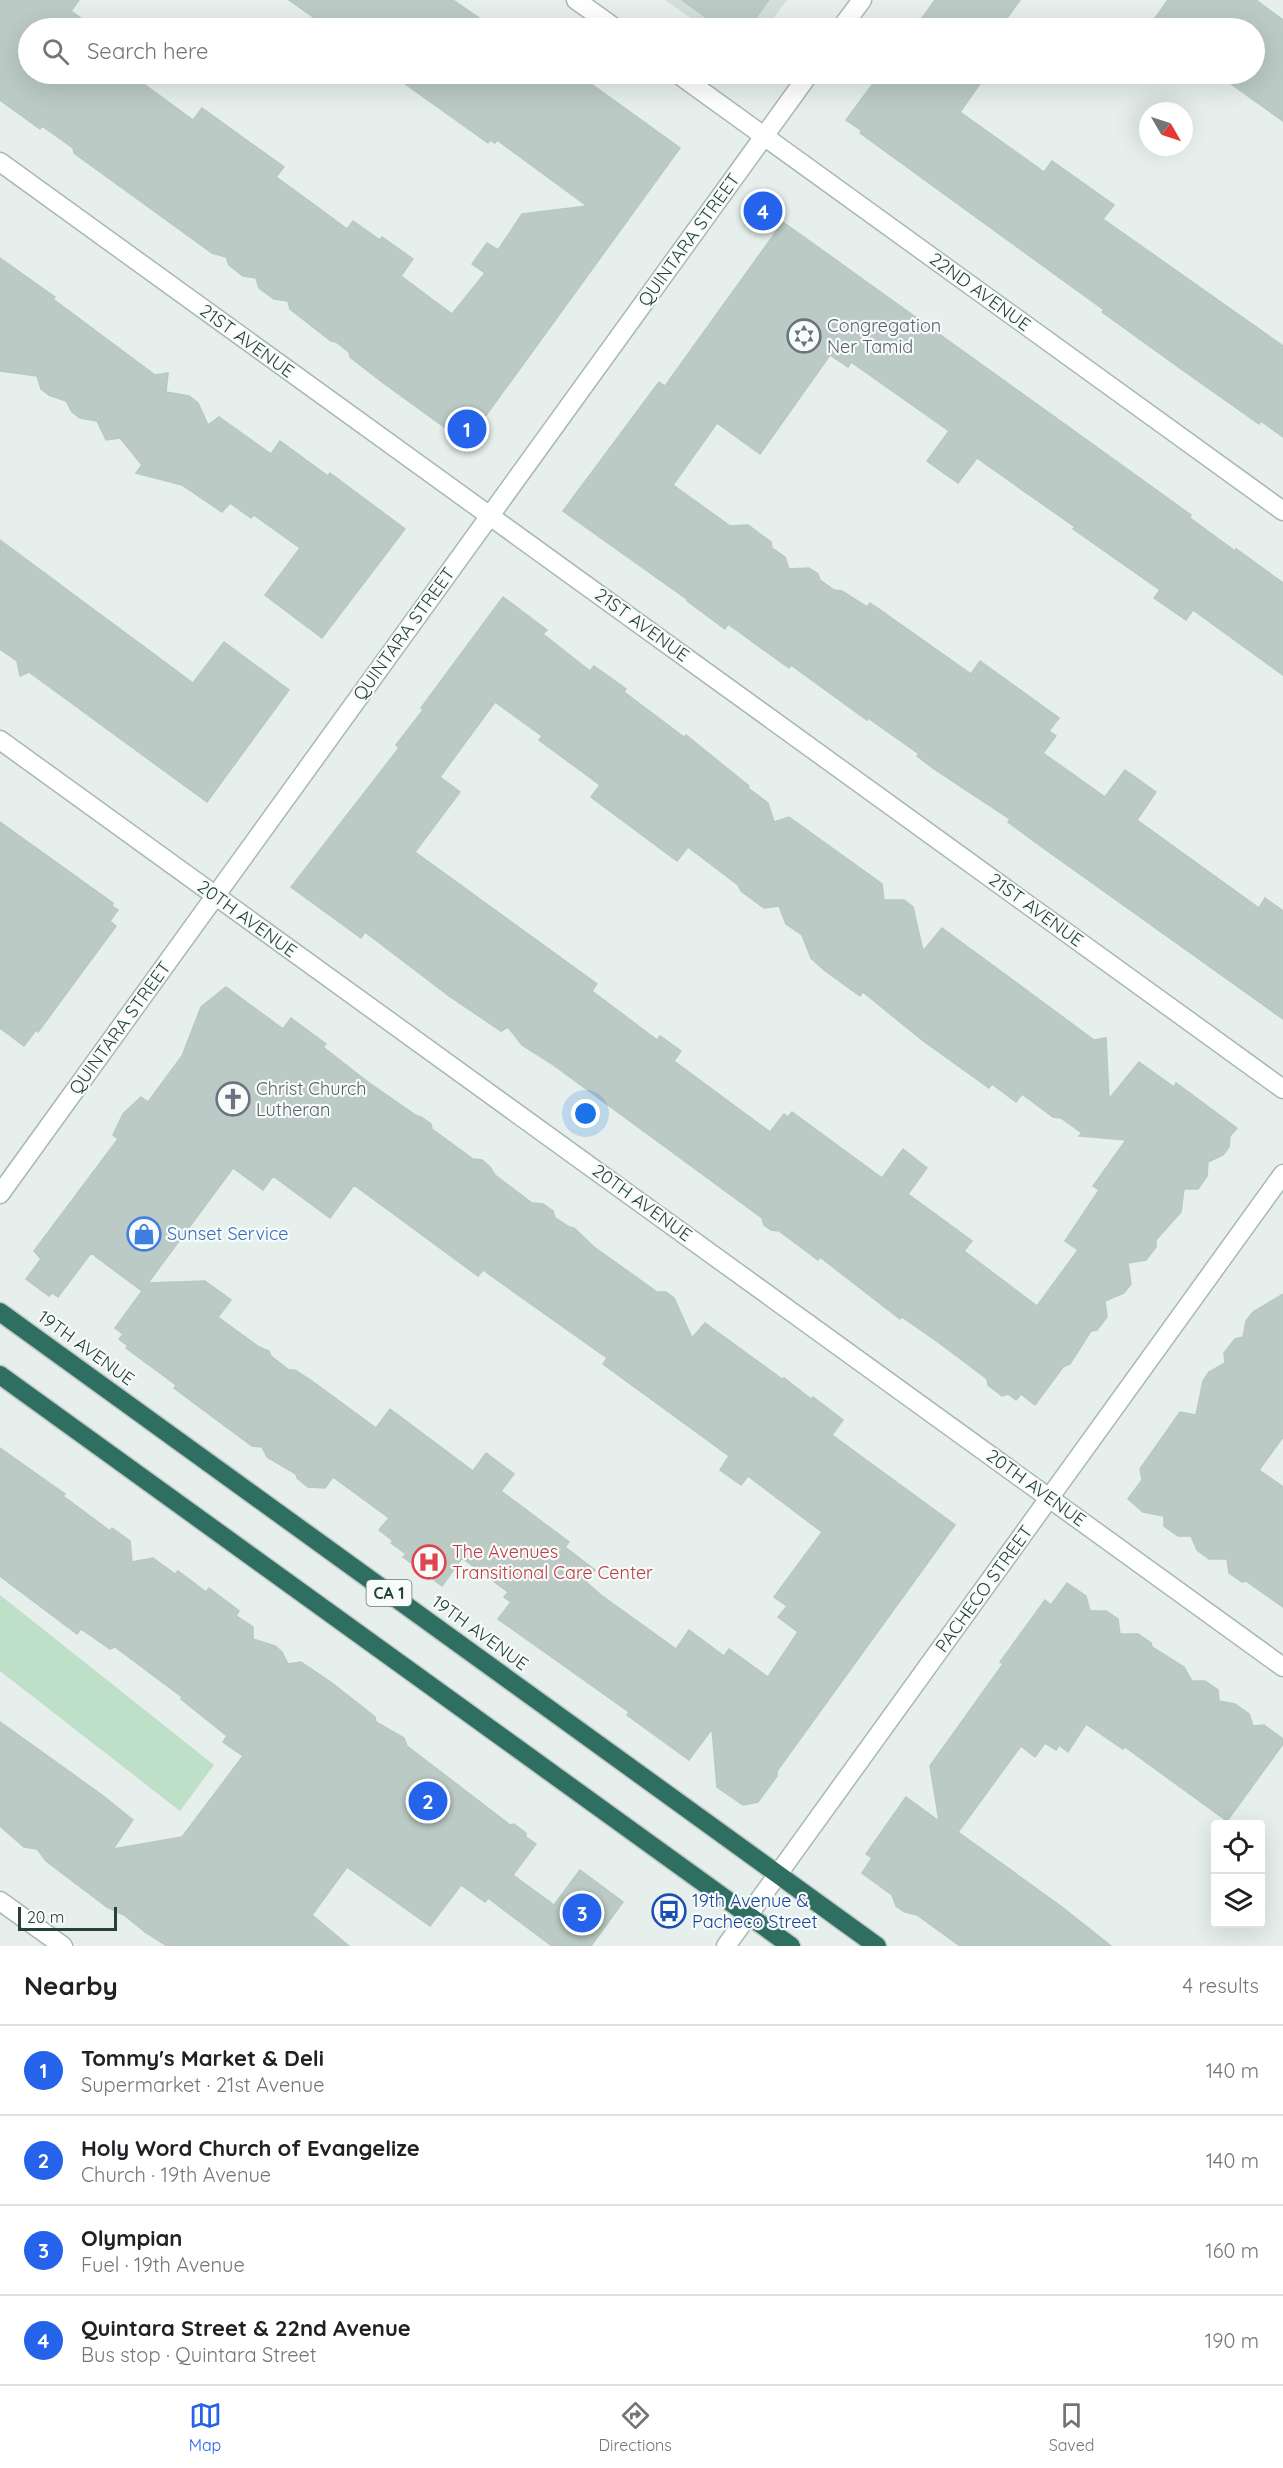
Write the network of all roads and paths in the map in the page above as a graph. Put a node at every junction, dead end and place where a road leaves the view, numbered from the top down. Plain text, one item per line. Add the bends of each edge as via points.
1 (576, 0) edge
2 (862, 0) edge
3 (601, 18) edge
4 (848, 18) edge
5 (692, 84) edge
6 (802, 84) edge
7 (764, 136) junction
8 (0, 162) edge
9 (1283, 511) edge
10 (490, 516) junction
11 (0, 740) edge
12 (216, 896) junction
13 (1283, 1089) edge
14 (1283, 1174) edge
15 (0, 1194) edge
16 (0, 1312) edge
17 (0, 1375) edge
18 (1049, 1498) junction
19 (1283, 1666) edge
20 (778, 1874) junction
21 (0, 1901) edge
22 (748, 1915) junction
23 (63, 1946) edge
24 (726, 1946) edge
25 (791, 1946) edge
26 (877, 1946) edge

1 - 3 street
2 - 4 street
5 - 7 street, 22ND AVENUE
6 - 7 street, QUINTARA STREET
7 - 9 street, 22ND AVENUE
7 - 10 street, QUINTARA STREET
8 - 10 street, 21ST AVENUE
10 - 12 street, QUINTARA STREET
10 - 13 street, 21ST AVENUE
11 - 12 street, 20TH AVENUE
12 - 15 street, QUINTARA STREET
12 - 18 street, 20TH AVENUE
14 - 18 street, PACHECO STREET
16 - 20 highway, 19TH AVENUE / CA 1
17 - 22 highway
18 - 19 street, 20TH AVENUE
18 - 20 street, PACHECO STREET
20 - 22 street, PACHECO STREET
20 - 26 highway, 19TH AVENUE / CA 1
21 - 23 street
22 - 24 street, PACHECO STREET
22 - 25 highway

